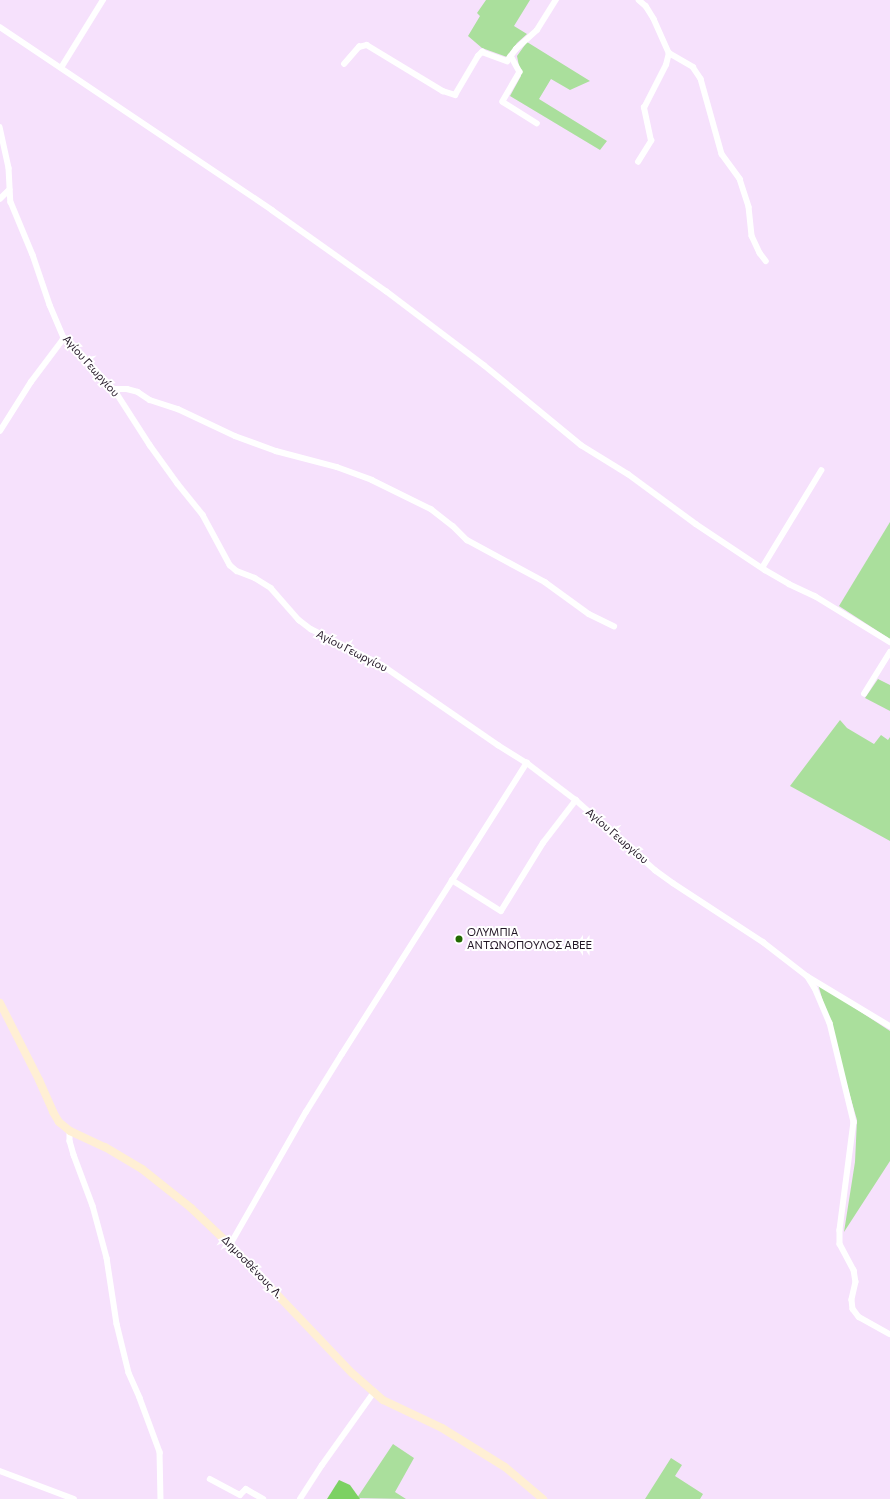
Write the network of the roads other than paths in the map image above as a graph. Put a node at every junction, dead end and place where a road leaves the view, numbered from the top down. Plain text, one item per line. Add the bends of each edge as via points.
1 (103, 0) edge
2 (556, 0) edge
3 (639, 0) edge
4 (0, 28) edge
5 (669, 53) junction
6 (511, 56) junction
7 (344, 64) dead end
8 (61, 68) junction
9 (537, 123) dead end
10 (0, 127) edge
11 (638, 162) dead end
12 (9, 190) junction
13 (0, 199) edge
14 (766, 261) dead end
15 (64, 338) junction
16 (114, 389) junction
17 (0, 431) edge
18 (821, 471) dead end
19 (762, 568) junction
20 (614, 626) dead end
21 (890, 642) edge
22 (890, 652) edge
23 (864, 694) dead end
24 (527, 763) junction
25 (576, 800) junction
26 (452, 880) junction
27 (807, 976) junction
28 (0, 1003) edge
29 (890, 1026) edge
30 (70, 1131) junction
31 (230, 1245) junction
32 (890, 1334) edge
33 (374, 1392) junction
34 (0, 1471) edge
35 (210, 1479) dead end
36 (74, 1499) edge
37 (161, 1499) edge
38 (263, 1499) edge
39 (300, 1499) edge
40 (543, 1499) edge

1 - 8 street
2 - 6 street via 537,30 526,38
3 - 5 street via 654,19
4 - 8 street
5 - 11 street via 666,65 644,108 651,141
5 - 14 street via 693,67 701,79 722,154 740,179 749,207 752,236
6 - 7 street via 507,61 482,52 455,95 443,91 367,44 359,47
6 - 9 street via 520,72 503,102
8 - 19 street via 362,274 484,365 580,445 628,474
10 - 12 street, Αγίου Γεωργίου via 8,168
12 - 13 street
12 - 15 street, Αγίου Γεωργίου via 11,202
15 - 16 street, Αγίου Γεωργίου
15 - 17 street
16 - 20 street via 138,392 150,400 178,409 235,436 276,451 337,467 379,484 431,509 467,540 545,582 589,614
16 - 24 street, Αγίου Γεωργίου via 150,445 203,515 230,565 271,588 299,620 311,629 382,665
18 - 19 street
19 - 21 street via 815,596
22 - 23 street
24 - 25 street, Αγίου Γεωργίου
24 - 26 street
25 - 26 street via 543,843 500,911
25 - 27 street, Αγίου Γεωργίου via 655,870 763,942
26 - 31 street via 314,1099
27 - 29 street, Αγίου Γεωργίου
27 - 32 street via 830,1023 854,1122 840,1230 840,1244 854,1270 856,1282 853,1309
28 - 30 street, Δημοσθένους Λ. via 53,1112 59,1122
30 - 31 street, Δημοσθένους Λ. via 105,1147 142,1169
30 - 37 street via 74,1155 93,1206 107,1258 117,1324 129,1373 160,1452
31 - 33 street, Δημοσθένους Λ. via 352,1373
33 - 39 street
33 - 40 street, Δημοσθένους Λ. via 383,1400 442,1428 505,1466
34 - 36 street
35 - 38 street via 240,1495 246,1489

